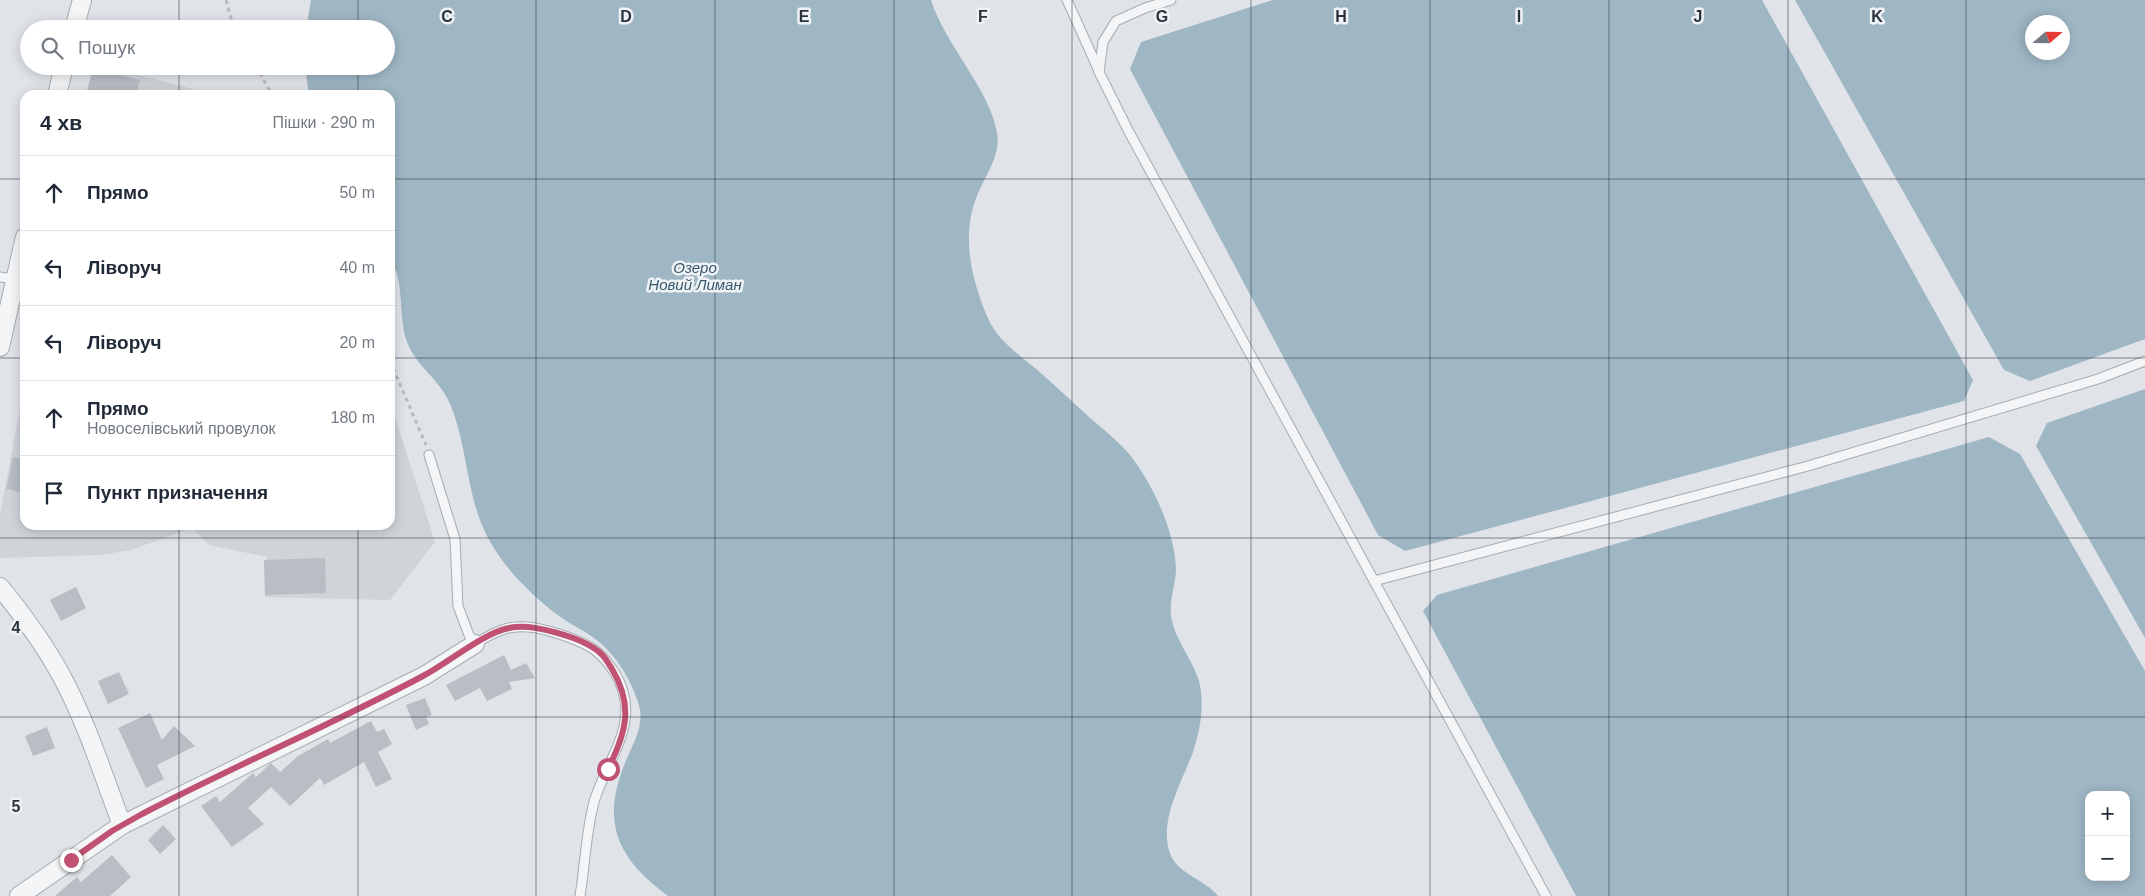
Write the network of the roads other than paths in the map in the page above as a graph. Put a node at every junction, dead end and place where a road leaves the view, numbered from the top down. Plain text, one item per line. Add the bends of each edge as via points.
1 (82, 0) edge
2 (1067, 0) edge
3 (1171, 0) edge
4 (76, 20) edge
5 (1099, 72) junction
6 (62, 75) edge
7 (58, 90) edge
8 (20, 249) edge
9 (8, 278) edge
10 (0, 348) edge
11 (2145, 361) edge
12 (429, 455) road end
13 (1374, 581) junction
14 (0, 587) edge
15 (475, 644) junction
16 (122, 825) junction
17 (19, 896) edge
18 (580, 896) edge
19 (1546, 896) edge

1 - 4 street
2 - 5 lane
3 - 5 lane via 1116,21 1103,42
5 - 13 lane
6 - 7 street
8 - 9 street
9 - 10 street
11 - 13 lane via 2088,382 1808,466
12 - 15 lane via 455,539 458,606
13 - 19 lane
14 - 16 street via 32,628 62,677 81,716
15 - 16 street via 424,676
15 - 18 lane via 510,628 543,630 595,649 606,659 620,681 626,701 624,727 594,801
16 - 17 street

